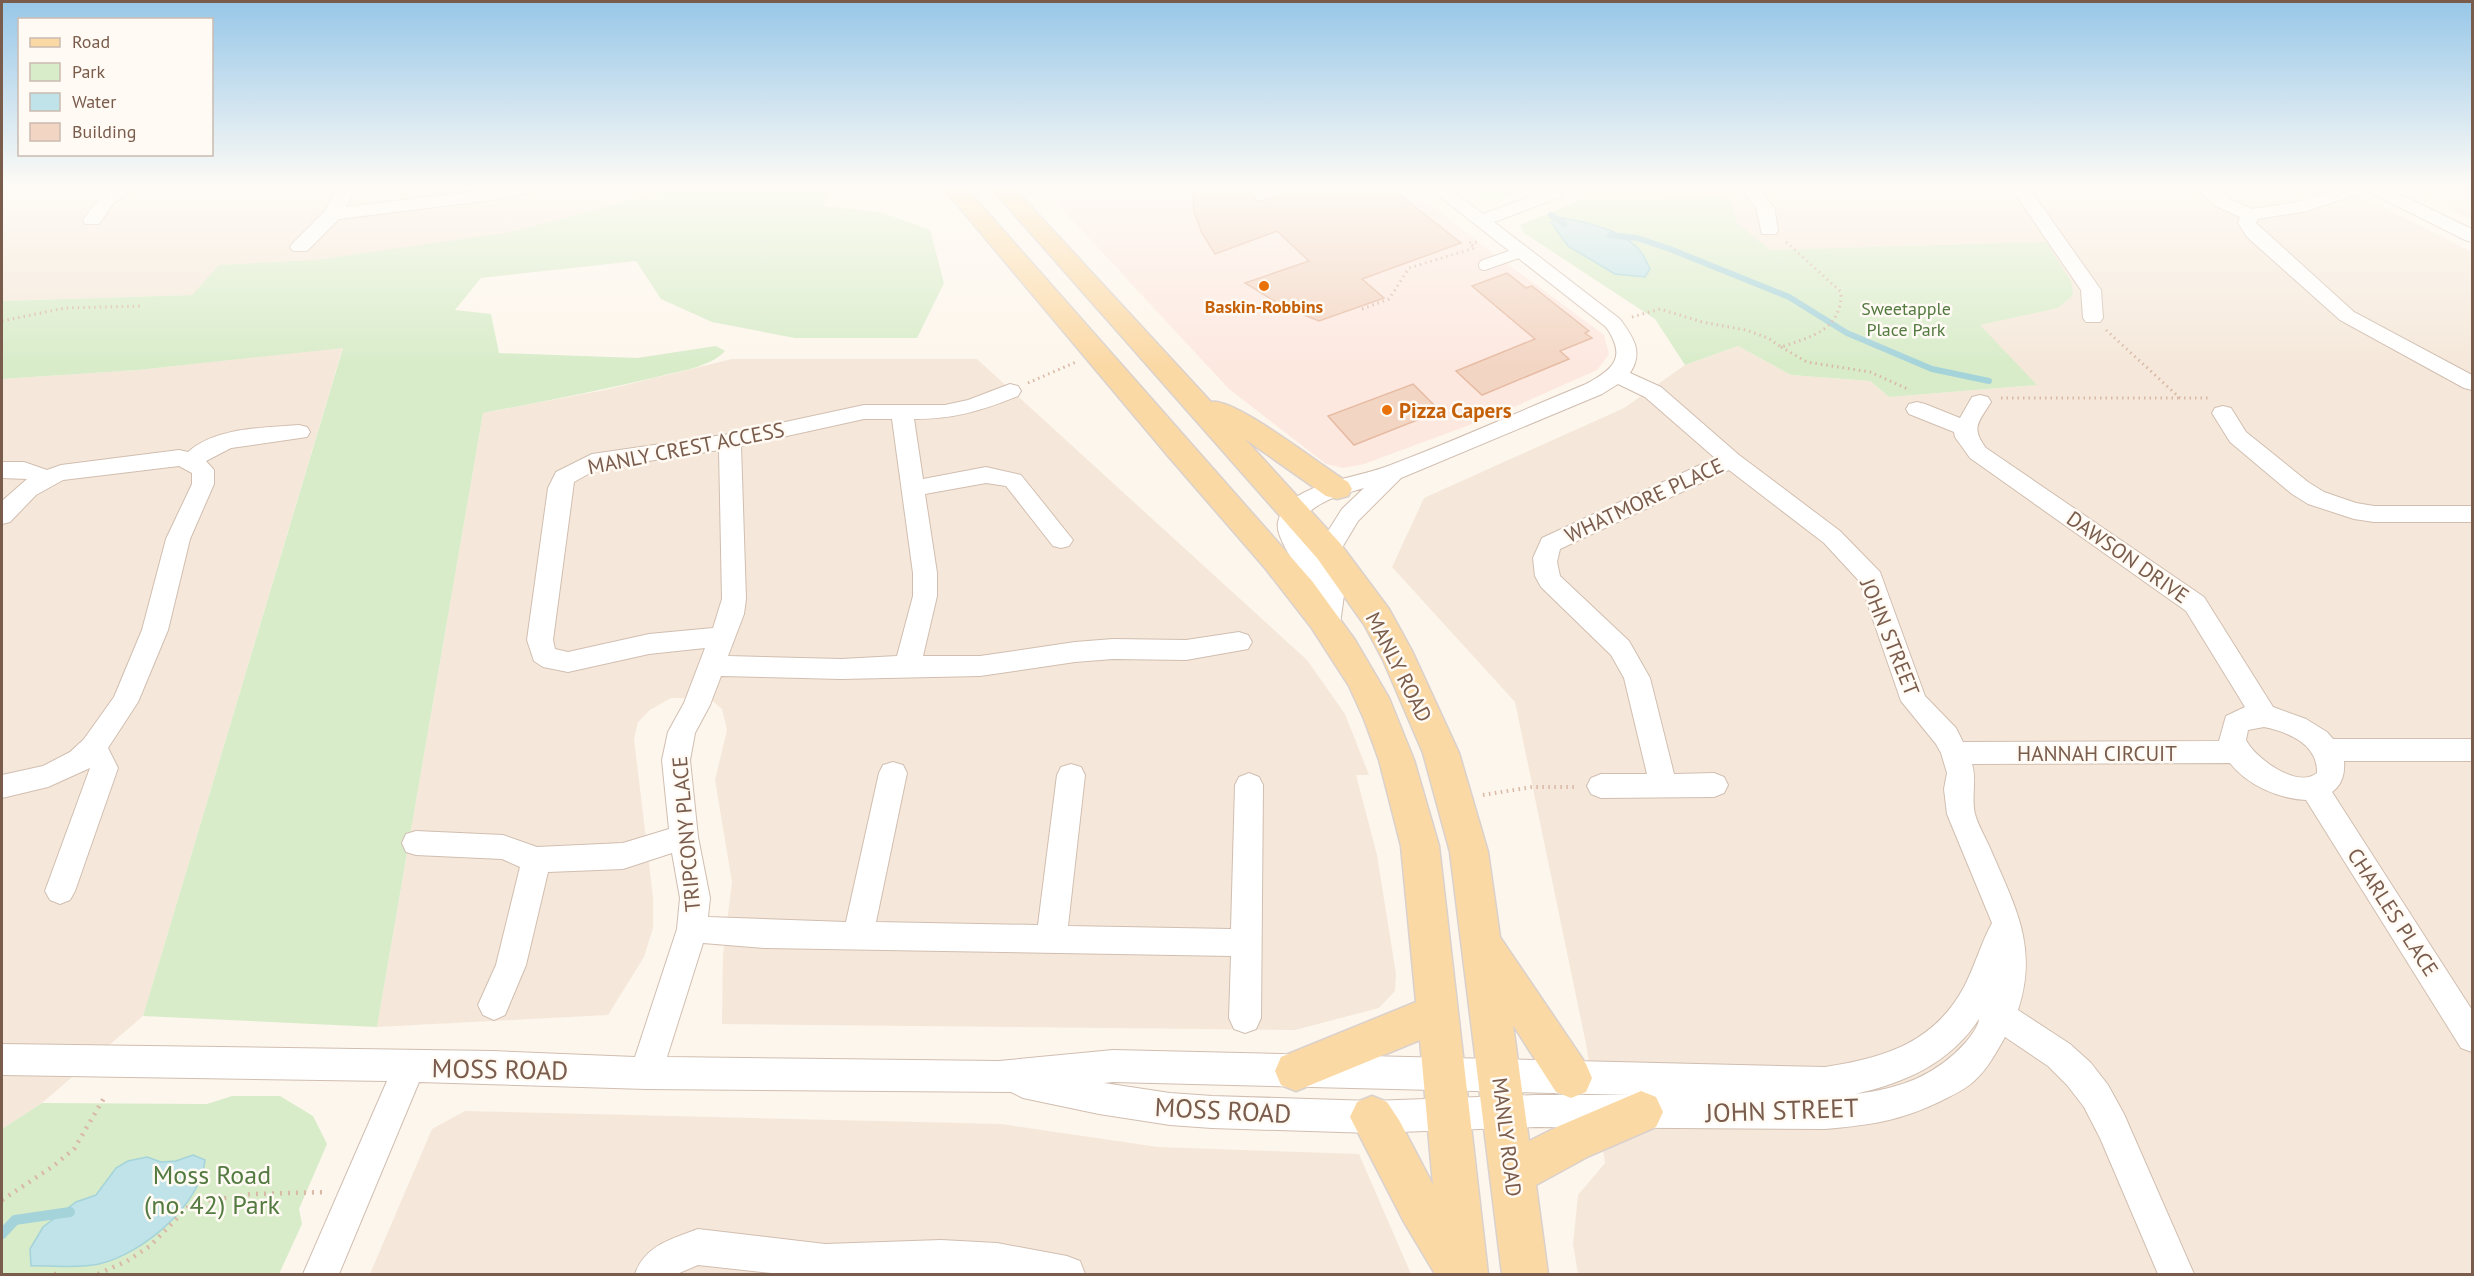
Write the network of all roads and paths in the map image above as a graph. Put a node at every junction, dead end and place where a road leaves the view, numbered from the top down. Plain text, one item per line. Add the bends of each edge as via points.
1 (1005, 248) edge
2 (1059, 248) edge
3 (1474, 248) edge
4 (1513, 248) edge
5 (1793, 248) edge
6 (2061, 248) edge
7 (2270, 248) edge
8 (1521, 252) junction
9 (1484, 265) dead end
10 (142, 306) dead end
11 (1362, 309) dead end
12 (1627, 318) dead end
13 (2092, 318) joint
14 (2, 321) edge
15 (1781, 347) junction
16 (1096, 353) junction
17 (1618, 375) junction
18 (2472, 383) edge
19 (1010, 391) joint
20 (2180, 398) junction
21 (1196, 402) junction
22 (1918, 402) joint
23 (1980, 402) joint
24 (902, 412) junction
25 (2223, 413) joint
26 (1965, 428) junction
27 (299, 432) dead end
28 (730, 441) junction
29 (1731, 460) junction
30 (192, 461) junction
31 (2, 470) edge
32 (1392, 473) junction
33 (44, 478) junction
34 (913, 489) junction
35 (1337, 489) junction
36 (5, 508) edge
37 (1295, 512) junction
38 (2472, 514) edge
39 (1061, 540) dead end
40 (1328, 550) junction
41 (1327, 624) junction
42 (721, 637) junction
43 (1239, 642) dead end
44 (711, 666) junction
45 (908, 666) junction
46 (2264, 716) junction
47 (94, 747) junction
48 (2326, 750) junction
49 (2472, 750) edge
50 (2238, 752) junction
51 (1955, 753) junction
52 (893, 773) dead end
53 (1071, 775) dead end
54 (1663, 784) junction
55 (1249, 785) dead end
56 (1714, 785) dead end
57 (2, 786) edge
58 (1601, 786) joint
59 (2314, 788) junction
60 (1482, 795) dead end
61 (684, 837) junction
62 (416, 843) dead end
63 (536, 860) junction
64 (60, 891) dead end
65 (692, 929) junction
66 (858, 936) junction
67 (1051, 939) junction
68 (1481, 942) junction
69 (1246, 943) junction
70 (494, 1005) dead end
71 (1988, 1007) junction
72 (1439, 1012) junction
73 (1245, 1018) dead end
74 (2472, 1036) edge
75 (2, 1060) edge
76 (409, 1067) junction
77 (1296, 1071) junction
78 (646, 1073) junction
79 (999, 1077) junction
80 (1571, 1078) junction
81 (1447, 1095) junction
82 (1502, 1095) junction
83 (104, 1098) dead end
84 (1641, 1112) junction
85 (1372, 1117) junction
86 (1512, 1174) junction
87 (331, 1192) dead end
88 (2, 1200) edge
89 (54, 1275) edge
90 (59, 1275) edge
91 (98, 1275) edge
92 (321, 1275) edge
93 (653, 1275) edge
94 (1067, 1275) edge
95 (1463, 1275) edge
96 (1526, 1275) edge
97 (2176, 1275) edge

1 - 16 main road, MANLY ROAD
2 - 21 main road, MANLY ROAD
3 - 11 path via 1409,268 1389,299
4 - 8 street
5 - 15 path via 1841,292 1843,303 1830,325 1814,336
6 - 13 street via 2091,290
7 - 18 street via 2360,324
8 - 9 lane
8 - 17 street via 1623,336 1627,362
10 - 14 path via 65,308
12 - 15 path via 1660,309 1746,330
13 - 20 path
15 - 22 path via 1807,362 1870,372
16 - 19 path
16 - 41 main road, MANLY ROAD
17 - 29 street, JOHN STREET via 1653,392
17 - 32 street via 1594,389
19 - 24 street, MANLY CREST ACCESS via 945,412
20 - 23 path via 2009,397
20 - 25 path via 2223,398
21 - 35 main road via 1238,419
21 - 37 main road, MANLY ROAD
22 - 26 street
23 - 26 street
24 - 28 street, MANLY CREST ACCESS via 864,412
24 - 34 street
25 - 38 street via 2238,437 2316,498 2374,514
26 - 46 street, DAWSON DRIVE via 1966,437 1978,453 2195,604
27 - 30 street via 220,443
28 - 42 street, TRIPCONY PLACE via 734,599
28 - 42 street, MANLY CREST ACCESS via 592,462 564,477 540,640 543,654 568,662 649,644
29 - 51 street, JOHN STREET via 1832,537 1870,578 1914,701 1946,736
29 - 54 street, WHATMORE PLACE via 1550,544 1542,559 1550,581 1620,648 1637,678
30 - 33 street via 179,458 82,469
30 - 47 street via 203,470 203,484 178,539 155,630 125,702
31 - 33 street via 21,468
32 - 35 street
32 - 40 street via 1350,515
33 - 36 street
34 - 39 street via 986,475 1012,480
34 - 45 street via 926,573 925,596
35 - 37 street
37 - 40 main road, MANLY ROAD
37 - 41 street via 1288,528 1292,538 1332,595
40 - 68 main road, MANLY ROAD via 1377,618 1441,753 1468,852
41 - 72 main road, MANLY ROAD via 1364,682 1408,796 1420,846
42 - 44 street, TRIPCONY PLACE
43 - 45 street via 1186,650 1084,651 980,666
44 - 45 street
44 - 61 street, TRIPCONY PLACE via 682,732 676,760
46 - 48 street via 2301,728
46 - 50 street via 2245,718 2236,724 2232,740
47 - 57 street via 80,760 48,776
47 - 64 street via 104,768
48 - 49 street
48 - 59 street via 2332,762 2331,776
50 - 51 street, HANNAH CIRCUIT
50 - 59 street via 2258,772 2274,781
51 - 71 street, JOHN STREET via 1961,773 1961,814 2007,923 2010,988
52 - 66 street
53 - 67 street
54 - 56 street
54 - 58 street
55 - 69 street
58 - 60 path via 1532,788
59 - 74 street, CHARLES PLACE
61 - 63 street via 623,856
61 - 65 street, TRIPCONY PLACE via 695,898
62 - 63 street via 503,847
63 - 70 street via 511,965
65 - 66 street
65 - 78 street, TRIPCONY PLACE
66 - 67 street
67 - 69 street
68 - 80 main road
68 - 82 main road, MANLY ROAD
69 - 73 street
71 - 80 street, JOHN STREET via 1932,1048 1902,1065 1867,1077 1825,1083
71 - 84 street, JOHN STREET via 1980,1050 1961,1072 1906,1101 1825,1113
71 - 97 street via 2059,1055 2096,1096
72 - 77 main road
72 - 81 main road, MANLY ROAD
75 - 76 street, MOSS ROAD
76 - 78 street, MOSS ROAD
76 - 92 street
77 - 79 street, MOSS ROAD via 1113,1066
77 - 81 street, MOSS ROAD
78 - 79 street, MOSS ROAD
79 - 85 street, MOSS ROAD via 1170,1109
80 - 82 street, JOHN STREET
81 - 82 street
81 - 85 street, MOSS ROAD
81 - 95 main road, MANLY ROAD
82 - 84 street, JOHN STREET
82 - 86 main road, MANLY ROAD
83 - 88 path via 74,1149
84 - 86 main road
85 - 95 main road
86 - 96 main road, MANLY ROAD
87 - 91 path via 252,1194 192,1203 167,1233 137,1257
89 - 90 path
93 - 94 street via 667,1259 698,1246 825,1262 941,1258 997,1261

